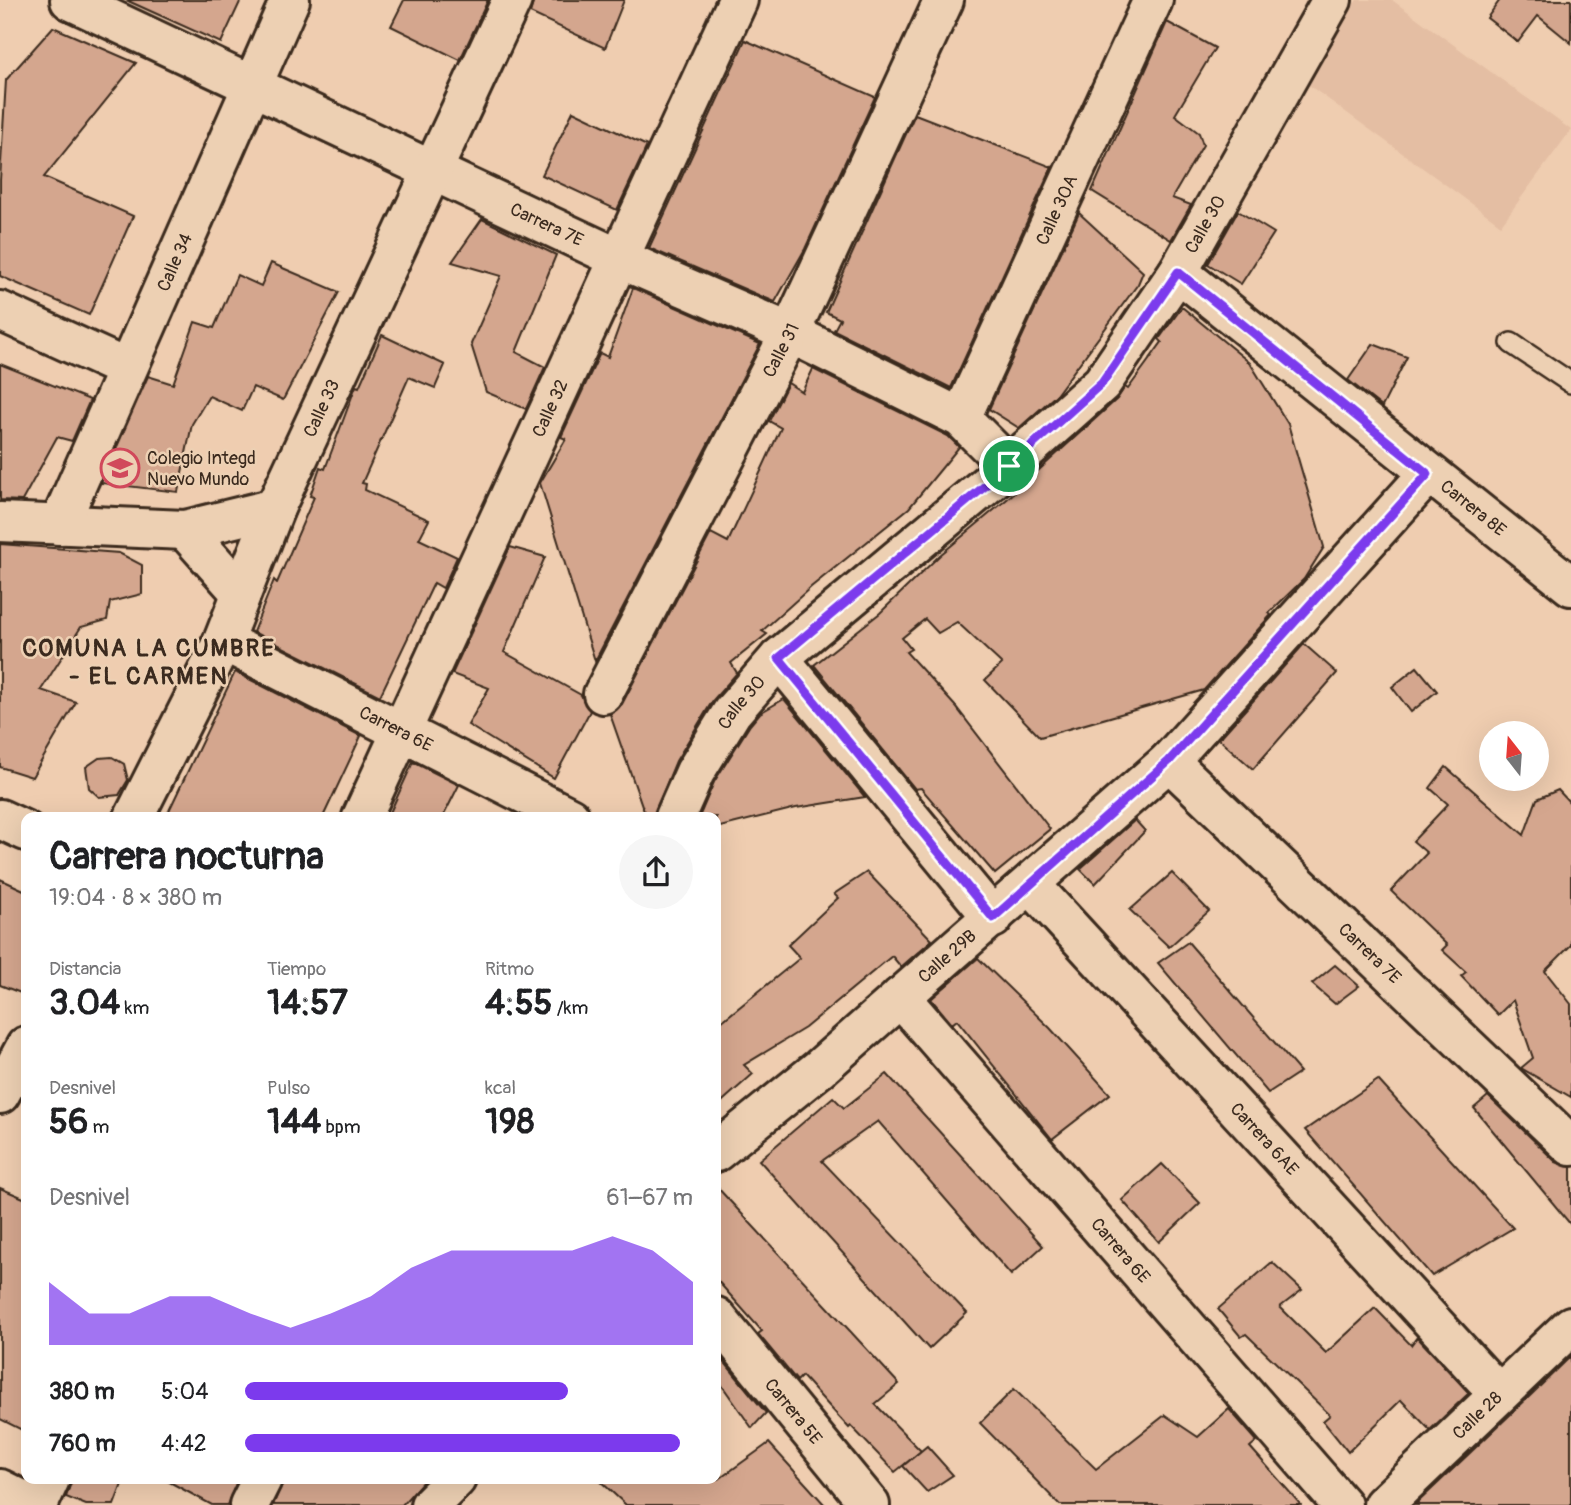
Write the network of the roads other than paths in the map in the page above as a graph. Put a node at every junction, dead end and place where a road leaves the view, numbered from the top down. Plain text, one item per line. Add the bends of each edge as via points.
1 (290, 0) edge
2 (512, 0) edge
3 (738, 0) edge
4 (944, 0) edge
5 (1153, 0) edge
6 (1332, 0) edge
7 (79, 2) edge
8 (251, 88) junction
9 (434, 171) junction
10 (618, 258) junction
11 (1178, 272) junction
12 (0, 311) edge
13 (790, 333) junction
14 (1511, 343) dead end
15 (127, 369) junction
16 (1571, 383) edge
17 (961, 418) junction
18 (1009, 466) junction
19 (1428, 474) junction
20 (275, 508) junction
21 (0, 522) edge
22 (59, 525) junction
23 (185, 530) junction
24 (1571, 585) edge
25 (241, 593) junction
26 (223, 641) junction
27 (779, 658) junction
28 (603, 694) dead end
29 (400, 729) junction
30 (1169, 761) junction
31 (137, 812) edge
32 (364, 812) edge
33 (560, 812) edge
34 (677, 812) edge
35 (0, 819) edge
36 (21, 829) edge
37 (1031, 885) junction
38 (993, 918) junction
39 (900, 997) junction
40 (21, 1055) edge
41 (0, 1094) edge
42 (1571, 1146) edge
43 (721, 1148) edge
44 (721, 1323) edge
45 (1571, 1326) edge
46 (1498, 1393) junction
47 (48, 1484) edge
48 (260, 1484) edge
49 (451, 1484) edge
50 (0, 1489) edge
51 (32, 1505) edge
52 (38, 1505) edge
53 (249, 1505) edge
54 (430, 1505) edge
55 (870, 1505) edge
56 (1342, 1505) edge
57 (1383, 1505) edge

1 - 8 street, Calle 34
2 - 9 street, Calle 33
3 - 10 street, Calle 32
4 - 13 street, Calle 31
5 - 17 street, Calle 30A
6 - 11 street, Calle 30
7 - 8 street, Carrera 7E
8 - 9 street, Carrera 7E
8 - 15 street, Calle 34
9 - 10 street, Carrera 7E
9 - 20 street, Calle 33
10 - 13 street, Carrera 7E
10 - 29 street, Calle 32
11 - 18 street, Calle 30 via 1102,383
11 - 19 street, Carrera 8E
12 - 15 street
13 - 17 street, Carrera 7E
13 - 28 street, Calle 31
14 - 16 lane
15 - 22 street, Calle 34
17 - 18 street, Carrera 7E
18 - 27 street, Calle 30
19 - 24 street, Carrera 8E
19 - 30 street, Calle 29B
20 - 23 street
20 - 25 street, Calle 33
21 - 22 street
22 - 23 street
23 - 25 street
25 - 26 street, Calle 33
26 - 29 street, Carrera 6E
26 - 31 street, Calle 33
27 - 34 street, Calle 30 via 732,712 695,772
27 - 38 street
29 - 32 street, Calle 32
29 - 33 street, Carrera 6E
30 - 37 street, Calle 29B
30 - 42 street, Carrera 7E
35 - 36 street
37 - 38 street, Calle 29B
37 - 46 street, Carrera 6AE
38 - 39 street, Calle 29B
39 - 43 street, Calle 29B
39 - 56 street, Carrera 6E
40 - 41 street
44 - 55 street, Carrera 5E
45 - 46 street, Calle 28
46 - 57 street, Calle 28
47 - 52 street
48 - 53 street
49 - 54 street
50 - 51 street

